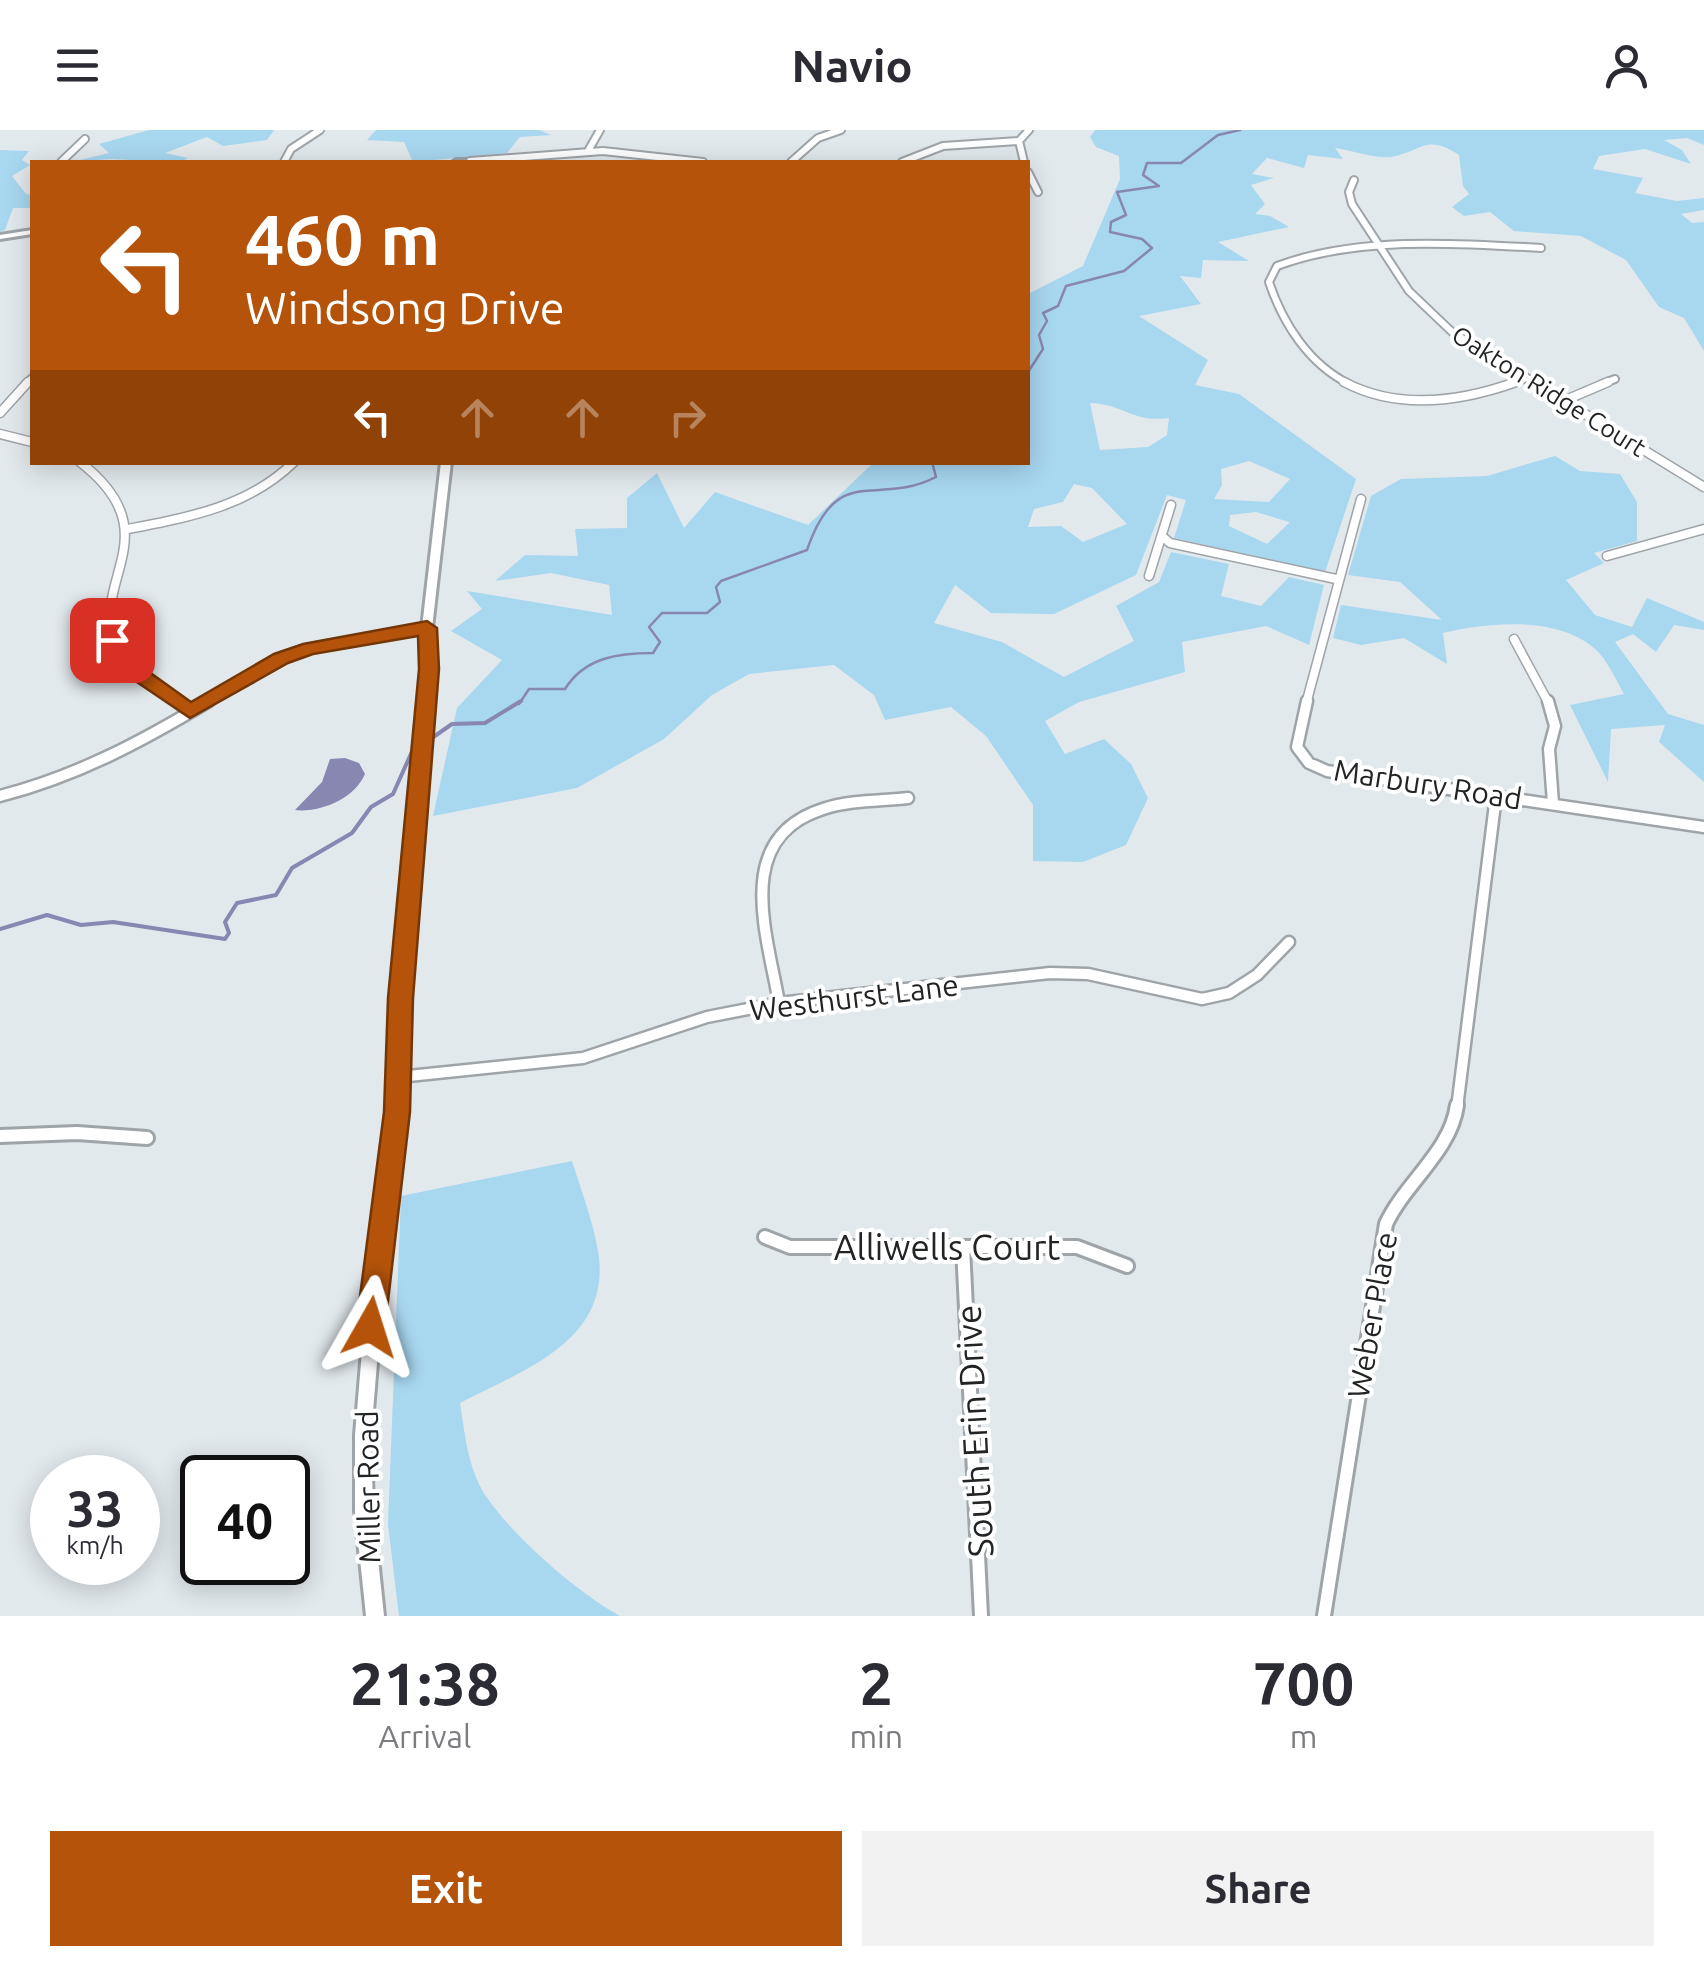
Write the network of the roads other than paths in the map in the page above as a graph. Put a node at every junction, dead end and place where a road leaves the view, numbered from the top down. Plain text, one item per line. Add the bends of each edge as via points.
1 (320, 130) edge
2 (600, 130) edge
3 (841, 130) edge
4 (1029, 130) edge
5 (85, 140) dead end
6 (1019, 141) junction
7 (588, 151) junction
8 (63, 160) edge
9 (285, 160) edge
10 (491, 160) edge
11 (682, 160) edge
12 (793, 160) edge
13 (907, 160) edge
14 (1024, 160) edge
15 (1030, 176) edge
16 (1354, 180) dead end
17 (1038, 192) dead end
18 (30, 232) edge
19 (0, 237) edge
20 (1541, 248) dead end
21 (1381, 251) junction
22 (1524, 379) junction
23 (30, 380) edge
24 (1615, 380) dead end
25 (1561, 402) junction
26 (0, 413) edge
27 (0, 434) edge
28 (30, 442) edge
29 (84, 465) edge
30 (291, 465) edge
31 (446, 465) edge
32 (1704, 487) edge
33 (1361, 498) dead end
34 (1171, 505) dead end
35 (128, 529) junction
36 (1704, 529) edge
37 (1163, 537) junction
38 (1607, 556) dead end
39 (1149, 576) dead end
40 (1336, 580) junction
41 (427, 628) junction
42 (1514, 639) dead end
43 (190, 711) junction
44 (0, 796) edge
45 (1496, 796) junction
46 (908, 798) dead end
47 (1553, 803) junction
48 (1704, 826) edge
49 (1289, 942) dead end
50 (779, 1002) junction
51 (399, 1077) junction
52 (0, 1136) edge
53 (147, 1138) dead end
54 (765, 1238) dead end
55 (963, 1247) junction
56 (1126, 1266) dead end
57 (374, 1616) edge
58 (981, 1616) edge
59 (1324, 1616) edge

1 - 9 street
2 - 7 street
3 - 12 street via 818,138
4 - 6 street
5 - 8 street
6 - 13 street via 973,142
6 - 14 street
7 - 10 street
7 - 11 street
15 - 17 street
16 - 21 street, Oakton Ridge Court via 1350,200
18 - 19 street
20 - 21 street via 1494,243
21 - 22 street, Oakton Ridge Court via 1432,316
21 - 22 street via 1309,254 1273,271 1271,290 1311,362 1361,390 1426,403 1471,399
22 - 25 street, Oakton Ridge Court
23 - 26 street
24 - 25 street
25 - 32 street, Oakton Ridge Court
27 - 28 street
29 - 35 street via 102,480
30 - 35 street via 273,482 223,507
31 - 41 street, Miller Road
33 - 40 street, Marbury Road
34 - 37 street
35 - 43 street via 109,610 112,640 138,674
36 - 38 street
37 - 39 street
37 - 40 street
40 - 45 street, Marbury Road via 1298,754 1318,768
41 - 43 street via 310,648
41 - 51 street, Miller Road
42 - 47 street via 1555,726 1549,750
43 - 44 street via 92,766
45 - 47 street, Marbury Road
45 - 59 street, Weber Place via 1456,1114 1442,1147 1404,1188 1386,1224
46 - 50 street via 807,814 767,849 762,883
47 - 48 street, Marbury Road
49 - 50 street, Westhurst Lane via 1248,986 1204,1000 1170,998 1116,976 1082,971
50 - 51 street, Westhurst Lane via 707,1017 583,1058
51 - 57 street, Miller Road via 363,1435
52 - 53 street
54 - 55 street, Alliwells Court via 790,1246
55 - 56 street, Alliwells Court via 1078,1247
55 - 58 street, South Erin Drive

